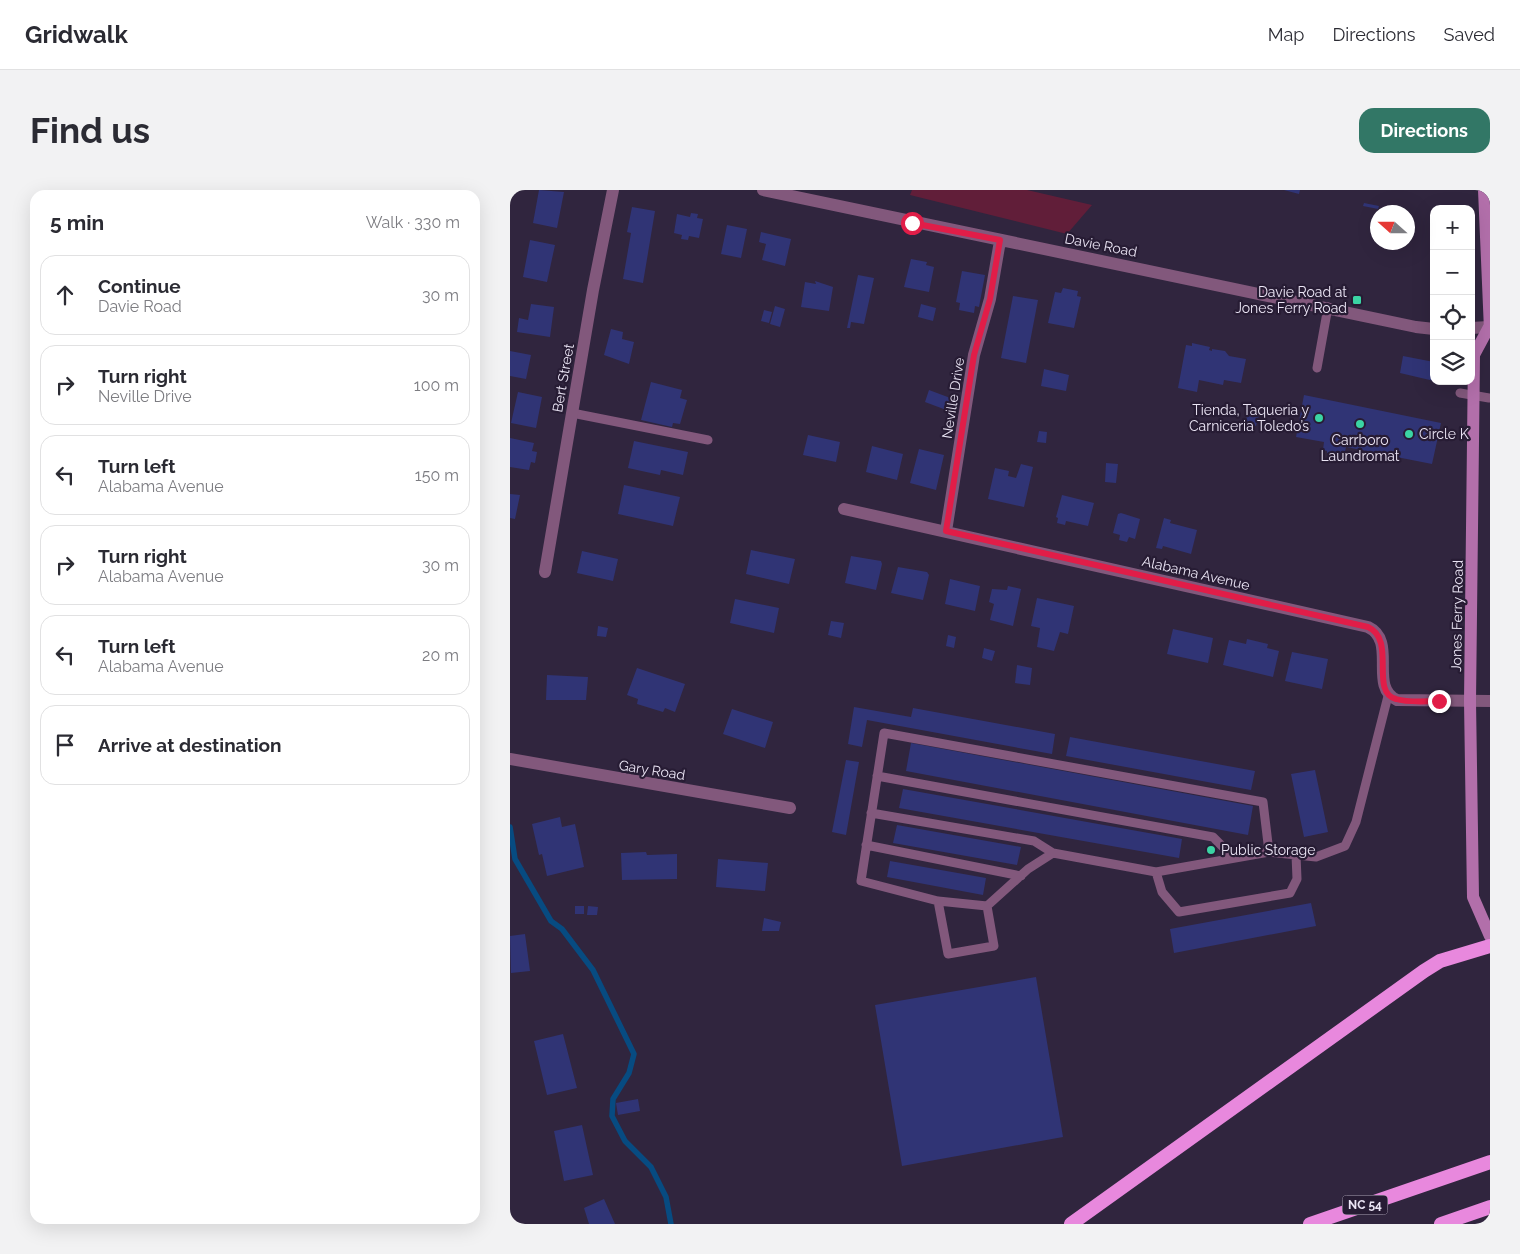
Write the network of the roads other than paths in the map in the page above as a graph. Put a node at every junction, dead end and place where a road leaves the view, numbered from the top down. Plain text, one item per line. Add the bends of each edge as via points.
1 (613, 190) edge
2 (763, 190) edge
3 (1484, 190) edge
4 (1000, 240) junction
5 (1328, 307) junction
6 (1475, 328) edge
7 (1490, 328) edge
8 (1430, 329) edge
9 (1317, 368) dead end
10 (1460, 393) dead end
11 (1474, 395) junction
12 (1489, 398) edge
13 (572, 413) junction
14 (708, 440) dead end
15 (844, 509) dead end
16 (946, 531) junction
17 (545, 572) dead end
18 (1388, 696) junction
19 (1470, 701) junction
20 (1490, 701) edge
21 (510, 759) edge
22 (877, 776) junction
23 (790, 808) dead end
24 (872, 813) junction
25 (866, 845) junction
26 (1269, 852) junction
27 (1053, 853) junction
28 (1296, 855) junction
29 (1234, 858) junction
30 (1156, 872) junction
31 (1021, 876) junction
32 (938, 901) junction
33 (987, 906) junction
34 (1490, 936) edge
35 (1490, 946) edge
36 (1490, 1162) edge
37 (1490, 1207) edge
38 (1070, 1224) edge
39 (1310, 1224) edge
40 (1441, 1224) edge

1 - 13 street, Bert Street
2 - 4 street, Davie Road
3 - 7 main road
4 - 5 street, Davie Road
4 - 16 street, Neville Drive via 990,299 974,355
5 - 8 street, Davie Road
5 - 9 lane
6 - 7 street
7 - 11 main road, Jones Ferry Road via 1474,355
10 - 11 lane
11 - 12 lane
11 - 19 main road, Jones Ferry Road
13 - 14 lane
13 - 17 street, Bert Street
15 - 16 street, Alabama Avenue
16 - 18 street, Alabama Avenue via 1368,627 1374,630 1381,642 1384,689
18 - 19 street via 1397,700
18 - 28 lane via 1356,822 1345,846 1316,857
19 - 20 street
19 - 34 main road, Jones Ferry Road via 1473,897
21 - 23 street, Gary Road
22 - 24 lane
22 - 26 lane via 884,733 1263,802
22 - 29 lane via 1213,836
24 - 25 lane
24 - 27 lane via 1034,841
25 - 31 lane
25 - 32 lane via 861,881
26 - 28 lane
26 - 29 lane
27 - 30 lane
27 - 31 lane
28 - 30 lane via 1296,879 1290,893 1179,912 1162,892
29 - 30 lane
31 - 33 lane
32 - 33 lane
32 - 33 lane via 948,954 994,946
35 - 38 highway via 1440,961 1424,971
36 - 39 highway, NC 54
37 - 40 highway

